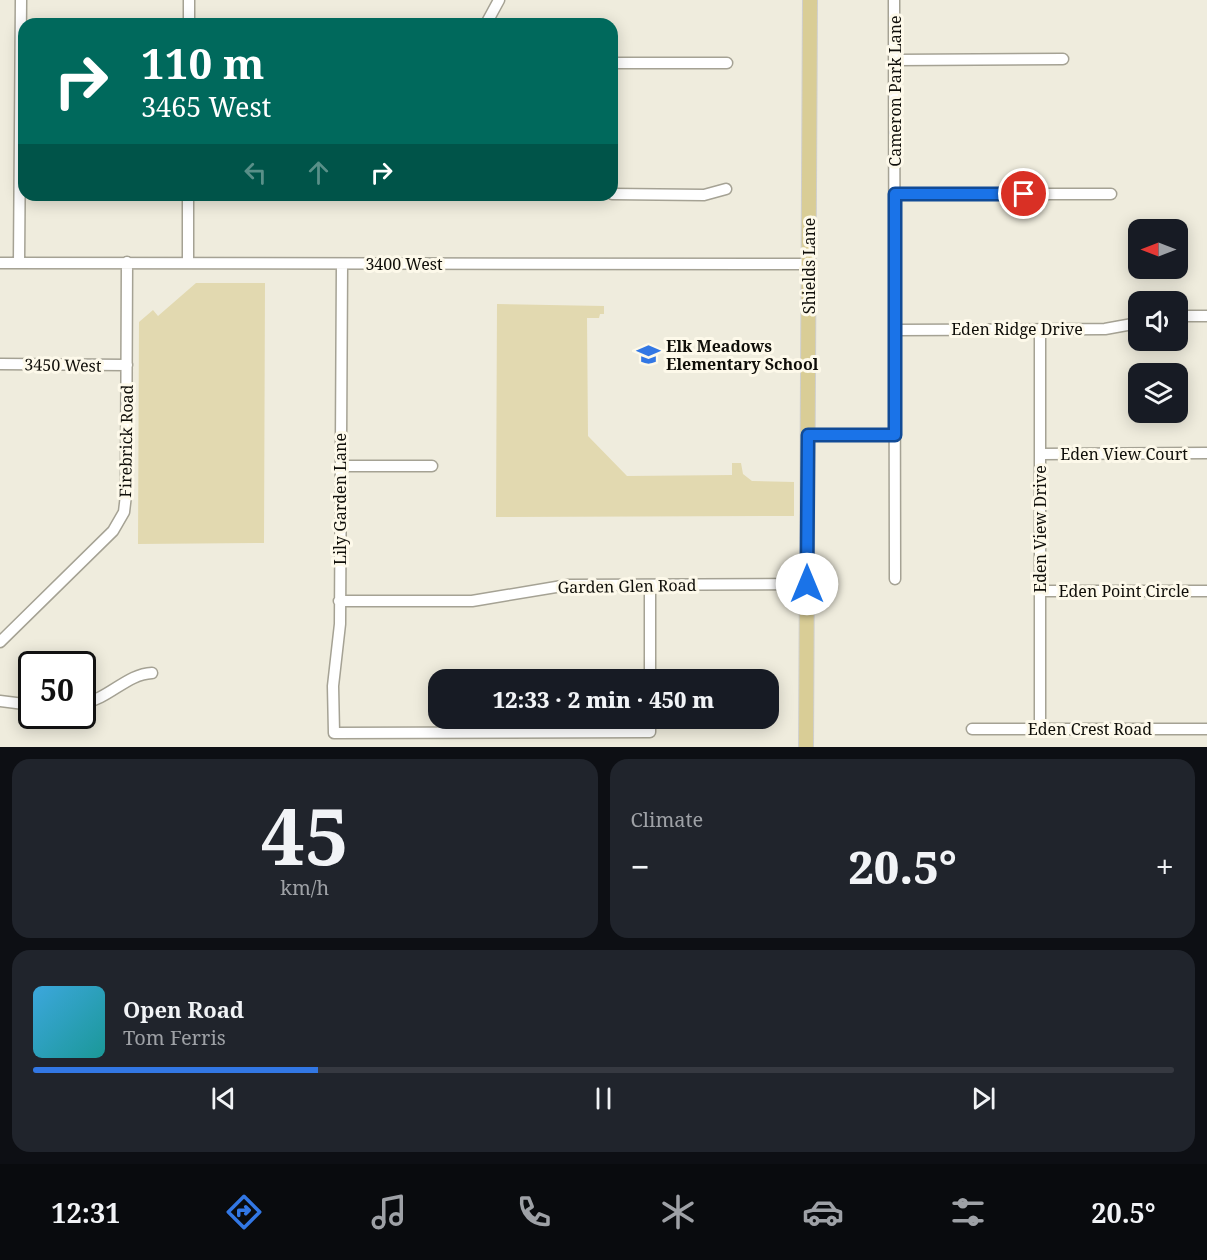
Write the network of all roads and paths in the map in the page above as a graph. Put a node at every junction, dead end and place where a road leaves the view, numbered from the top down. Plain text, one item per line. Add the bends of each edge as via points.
1 (21, 0) edge
2 (189, 0) edge
3 (499, 0) edge
4 (810, 0) edge
5 (894, 0) edge
6 (21, 18) edge
7 (189, 18) edge
8 (489, 18) edge
9 (1063, 59) dead end
10 (894, 60) junction
11 (618, 63) edge
12 (727, 63) dead end
13 (726, 189) dead end
14 (618, 194) edge
15 (895, 194) junction
16 (1111, 194) dead end
17 (19, 201) edge
18 (188, 201) edge
19 (127, 262) junction
20 (188, 262) junction
21 (0, 263) edge
22 (19, 263) junction
23 (342, 264) junction
24 (809, 264) junction
25 (1188, 316) edge
26 (1207, 316) edge
27 (1128, 325) edge
28 (1040, 329) junction
29 (895, 330) junction
30 (0, 364) edge
31 (127, 365) junction
32 (808, 435) junction
33 (895, 435) junction
34 (1207, 453) edge
35 (1040, 454) junction
36 (340, 466) junction
37 (432, 466) dead end
38 (895, 579) dead end
39 (807, 584) junction
40 (650, 585) junction
41 (1040, 591) junction
42 (1207, 591) edge
43 (339, 601) junction
44 (0, 642) edge
45 (650, 669) edge
46 (152, 673) dead end
47 (96, 699) edge
48 (0, 701) edge
49 (18, 703) edge
50 (650, 729) edge
51 (972, 729) dead end
52 (1040, 729) junction
53 (1207, 729) edge
54 (806, 747) edge

1 - 6 street
2 - 7 street
3 - 8 street
4 - 24 main road, Shields Lane
5 - 10 street, Cameron Park Lane
9 - 10 street
10 - 15 street, Cameron Park Lane
11 - 12 street
13 - 14 street via 704,195
15 - 16 street
15 - 29 street, Cameron Park Lane
17 - 22 street
18 - 20 street
19 - 20 street, 3400 West
19 - 22 street, 3400 West
19 - 31 street, Firebrick Road
20 - 23 street, 3400 West
21 - 22 street, 3400 West
23 - 24 street, 3400 West
23 - 36 street, Lily Garden Lane
24 - 32 main road, Shields Lane
25 - 26 street
27 - 28 street, Eden Ridge Drive via 1105,329
28 - 29 street, Eden Ridge Drive
28 - 35 street, Eden View Drive
29 - 33 street, Cameron Park Lane
30 - 31 street, 3450 West
31 - 44 street, Firebrick Road via 126,495 121,520
32 - 33 street
32 - 39 main road, Shields Lane
33 - 38 street, Cameron Park Lane
34 - 35 street, Eden View Court
35 - 41 street, Eden View Drive
36 - 37 street
36 - 43 street, Lily Garden Lane
39 - 40 street, Garden Glen Road
39 - 54 main road, Shields Lane
40 - 43 street, Garden Glen Road via 561,585 472,601
40 - 45 street
41 - 42 street, Eden Point Circle
41 - 52 street, Eden View Drive
43 - 50 street, Lily Garden Lane via 334,733
46 - 47 street via 135,676
48 - 49 street
51 - 52 street, Eden Crest Road
52 - 53 street, Eden Crest Road

